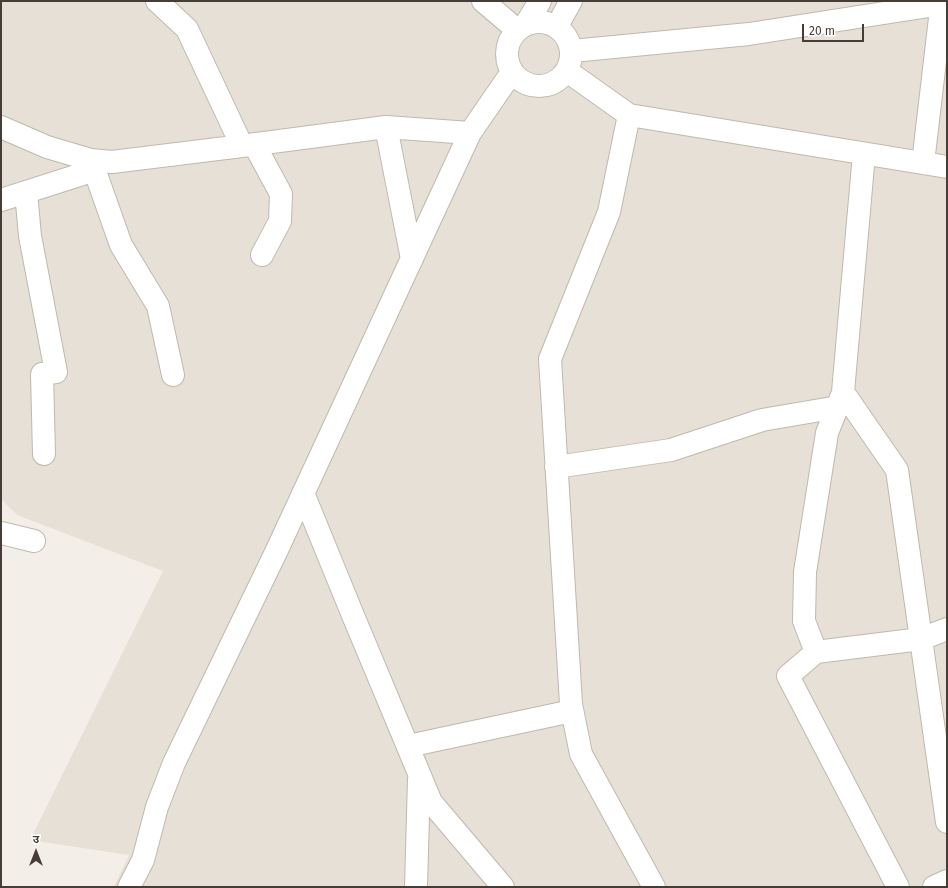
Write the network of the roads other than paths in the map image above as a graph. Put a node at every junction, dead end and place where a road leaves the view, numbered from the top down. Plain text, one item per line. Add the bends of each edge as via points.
1 (157, 1) edge
2 (483, 1) edge
3 (540, 1) edge
4 (571, 1) edge
5 (930, 3) edge
6 (557, 26) junction
7 (521, 27) junction
8 (570, 61) junction
9 (512, 72) junction
10 (629, 116) junction
11 (386, 127) junction
12 (1, 128) edge
13 (470, 133) junction
14 (248, 145) junction
15 (864, 154) junction
16 (923, 163) junction
17 (93, 165) junction
18 (947, 167) edge
19 (26, 192) junction
20 (1, 200) edge
21 (262, 255) dead end
22 (412, 259) junction
23 (173, 375) dead end
24 (840, 399) junction
25 (44, 454) dead end
26 (556, 466) junction
27 (303, 493) junction
28 (1, 533) edge
29 (34, 541) dead end
30 (947, 629) edge
31 (921, 639) junction
32 (816, 652) junction
33 (572, 710) junction
34 (408, 746) junction
35 (419, 772) junction
36 (947, 822) edge
37 (947, 881) edge
38 (129, 887) edge
39 (416, 887) edge
40 (503, 887) edge
41 (654, 887) edge
42 (898, 887) edge
43 (934, 887) edge

1 - 14 street via 186,29
2 - 7 street
3 - 7 street
4 - 6 street
5 - 8 street
5 - 16 street
6 - 7 street via 537,21
6 - 8 street via 570,41
7 - 9 street via 510,39 507,50
8 - 9 street via 561,79 541,87 520,80
8 - 10 street
9 - 13 street
10 - 15 street
10 - 26 street via 609,212 550,359
11 - 13 street
11 - 14 street
11 - 22 street
12 - 17 street
13 - 22 street
14 - 17 street
14 - 21 street via 281,194 280,221
15 - 16 street
15 - 24 street
16 - 18 street
17 - 19 street
17 - 23 street via 121,244 158,306
19 - 20 street
19 - 25 street via 30,236 56,372 42,374
22 - 27 street
24 - 26 street via 762,420 670,450
24 - 31 street via 896,470
24 - 32 street via 827,434 805,572 804,621
26 - 33 street
27 - 34 street
27 - 38 street via 174,762 157,807 143,860
28 - 29 street
30 - 31 street
31 - 32 street
31 - 36 street
32 - 42 street via 788,676
33 - 34 street
33 - 41 street via 581,754
34 - 35 street
35 - 39 street
35 - 40 street via 432,802
37 - 43 street

